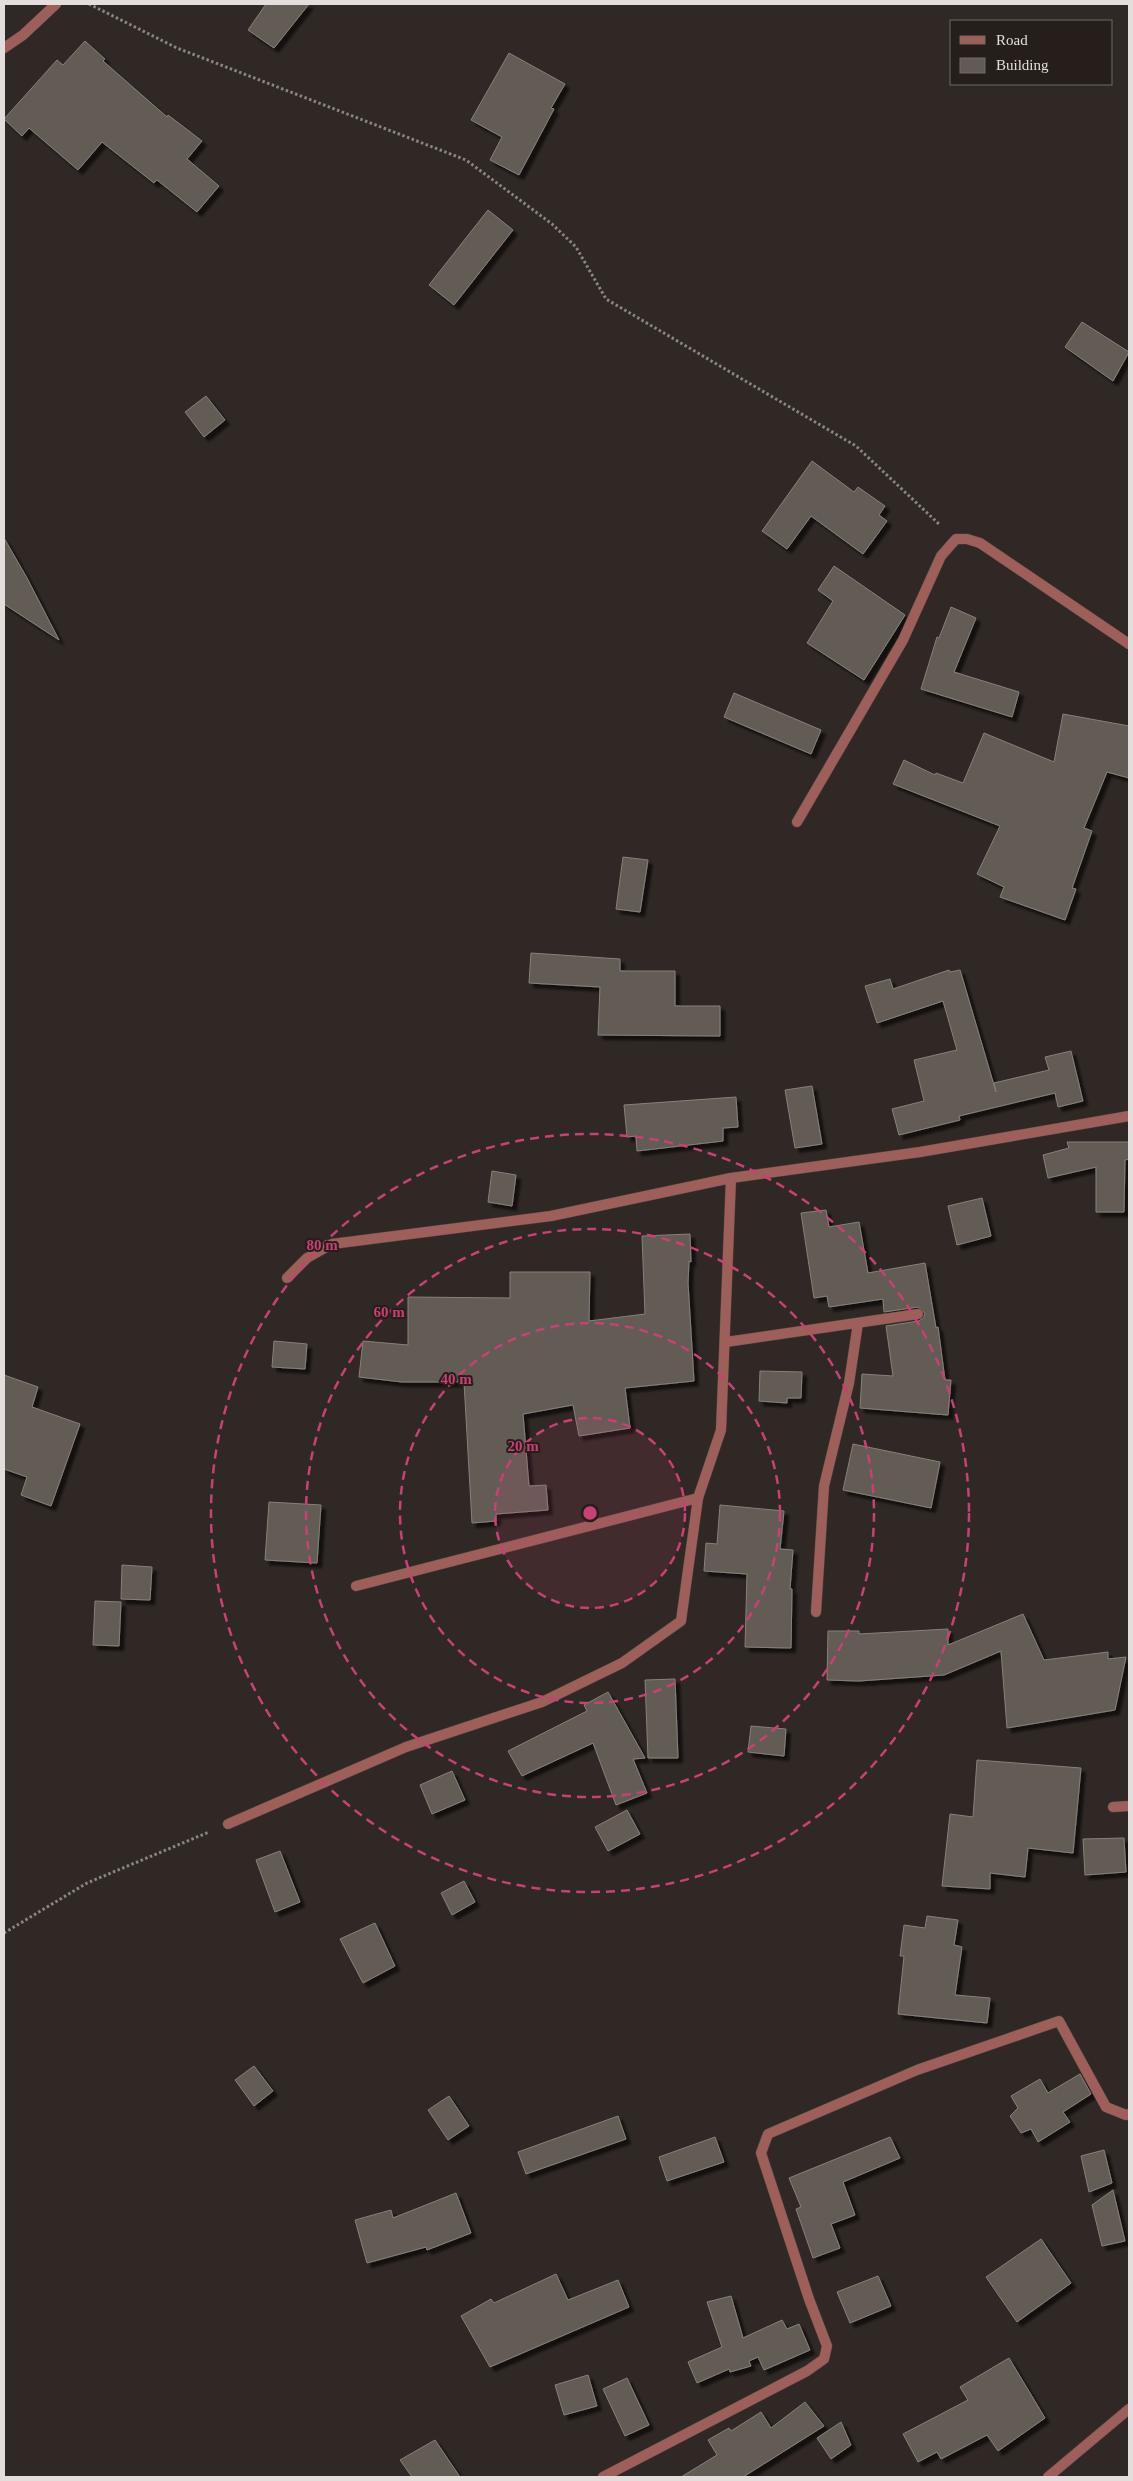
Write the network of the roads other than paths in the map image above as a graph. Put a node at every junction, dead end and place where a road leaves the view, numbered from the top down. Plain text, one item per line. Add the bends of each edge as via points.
1 (56, 4) edge
2 (4, 48) edge
3 (1129, 644) edge
4 (796, 822) dead end
5 (1129, 1116) edge
6 (730, 1178) junction
7 (287, 1278) dead end
8 (918, 1314) dead end
9 (858, 1323) junction
10 (726, 1342) junction
11 (698, 1498) junction
12 (356, 1586) dead end
13 (816, 1612) dead end
14 (1129, 1806) edge
15 (1113, 1807) dead end
16 (228, 1824) road end
17 (1129, 2114) edge
18 (1129, 2409) edge
19 (603, 2477) edge
20 (1048, 2477) edge

1 - 2 street via 24,35
3 - 4 street via 980,543 956,540 941,556 903,640
5 - 6 street via 920,1152
6 - 7 street via 551,1216 332,1244 307,1258
6 - 10 street
8 - 9 street
9 - 10 street
9 - 13 street via 849,1384 824,1486
10 - 11 street via 721,1430
11 - 12 street
11 - 16 street via 681,1621 622,1663 542,1702 406,1747
14 - 15 street
17 - 19 street via 1106,2107 1059,2021 917,2070 768,2134 761,2153 827,2346 824,2359 807,2371
18 - 20 street

